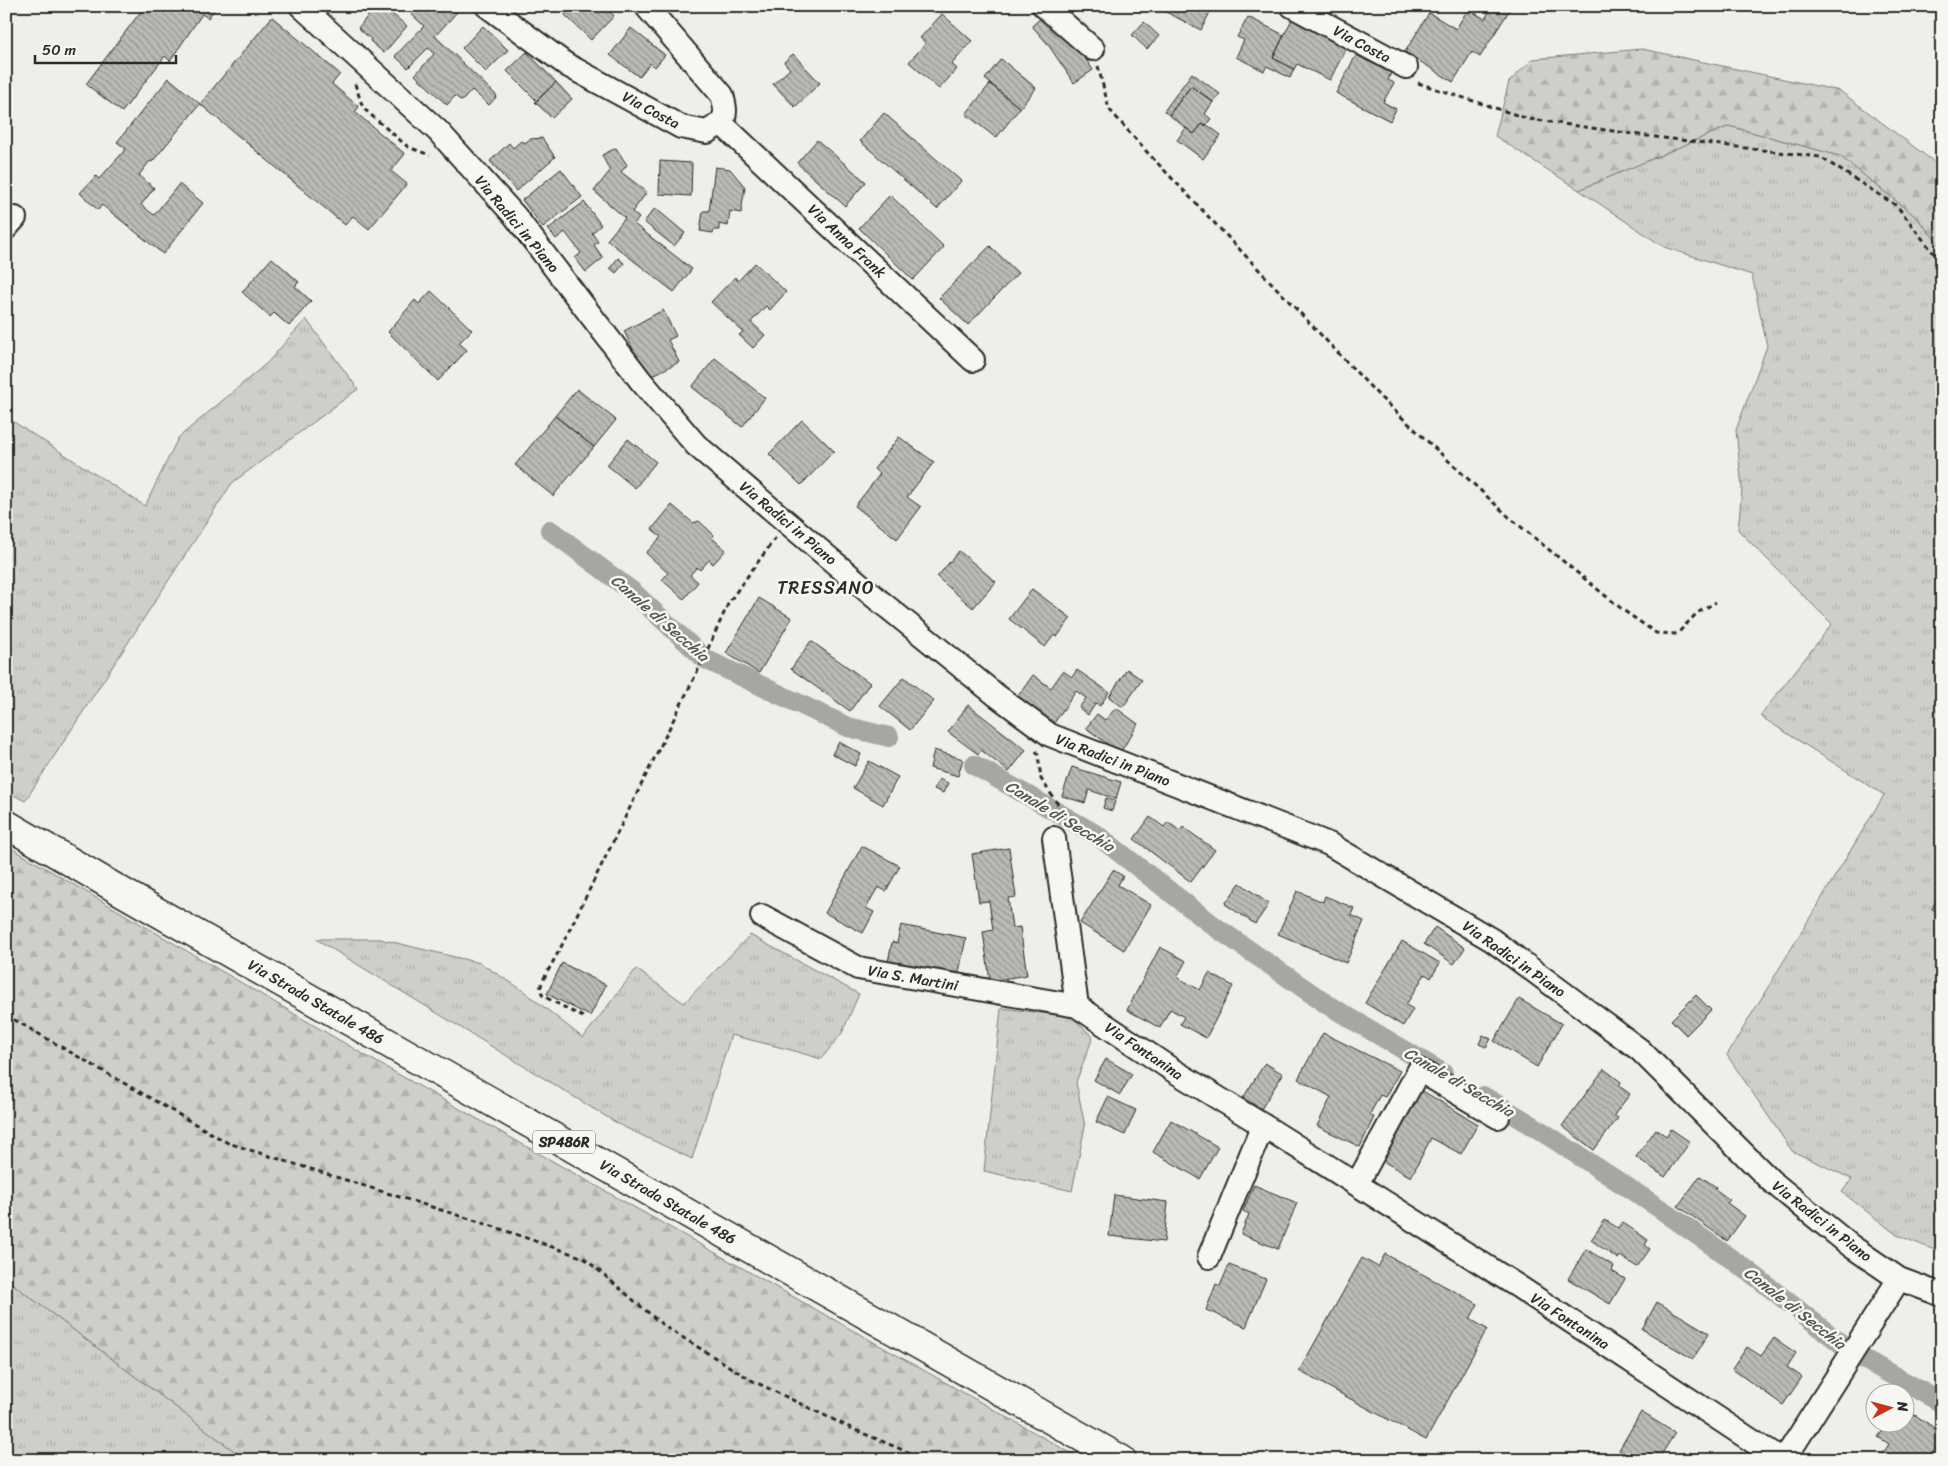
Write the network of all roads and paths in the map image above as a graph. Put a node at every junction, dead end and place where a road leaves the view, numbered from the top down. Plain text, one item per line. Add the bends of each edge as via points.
1 (487, 6) edge
2 (646, 6) edge
3 (1044, 6) edge
4 (1292, 6) edge
5 (311, 9) edge
6 (1093, 49) joint
7 (1406, 67) joint
8 (721, 123) junction
9 (1942, 264) edge
10 (972, 360) dead end
11 (787, 522) junction
12 (1716, 602) dead end
13 (1059, 806) dead end
14 (6, 824) edge
15 (1059, 831) joint
16 (762, 916) dead end
17 (1077, 1006) junction
18 (6, 1015) edge
19 (583, 1017) dead end
20 (1498, 1117) dead end
21 (1263, 1125) junction
22 (1357, 1184) junction
23 (1210, 1257) dead end
24 (1899, 1280) junction
25 (1942, 1295) edge
26 (927, 1460) edge
27 (1122, 1460) edge
28 (1783, 1460) edge

1 - 8 street, Via Costa via 567,65 681,127 707,132
2 - 8 street via 722,95 726,112
3 - 6 street
4 - 7 street, Via Costa
5 - 11 street, Via Radici in Piano via 438,132 515,216 641,381 696,445
6 - 12 path via 1109,109 1121,123 1381,398 1509,517 1656,634 1677,634 1697,613
7 - 9 path via 1415,82 1529,120 1820,157 1897,206
8 - 10 street, Via Anna Frank
11 - 19 path via 729,602 543,980 540,989 543,996
11 - 24 street, Via Radici in Piano via 920,634 1050,735 1328,844 1492,940 1640,1050 1770,1180 1851,1246
13 - 15 path
14 - 27 main road, Via Strada Statale 486 / SP486R
15 - 17 street
16 - 17 street, Via S. Martini via 858,968
17 - 21 street, Via Fontanina via 1174,1072
18 - 26 path via 228,1143 584,1258 664,1326 751,1380
20 - 22 street via 1419,1070
21 - 22 street, Via Fontanina
21 - 23 street
22 - 28 street, Via Fontanina
24 - 25 street, Via Radici in Piano
24 - 28 street

